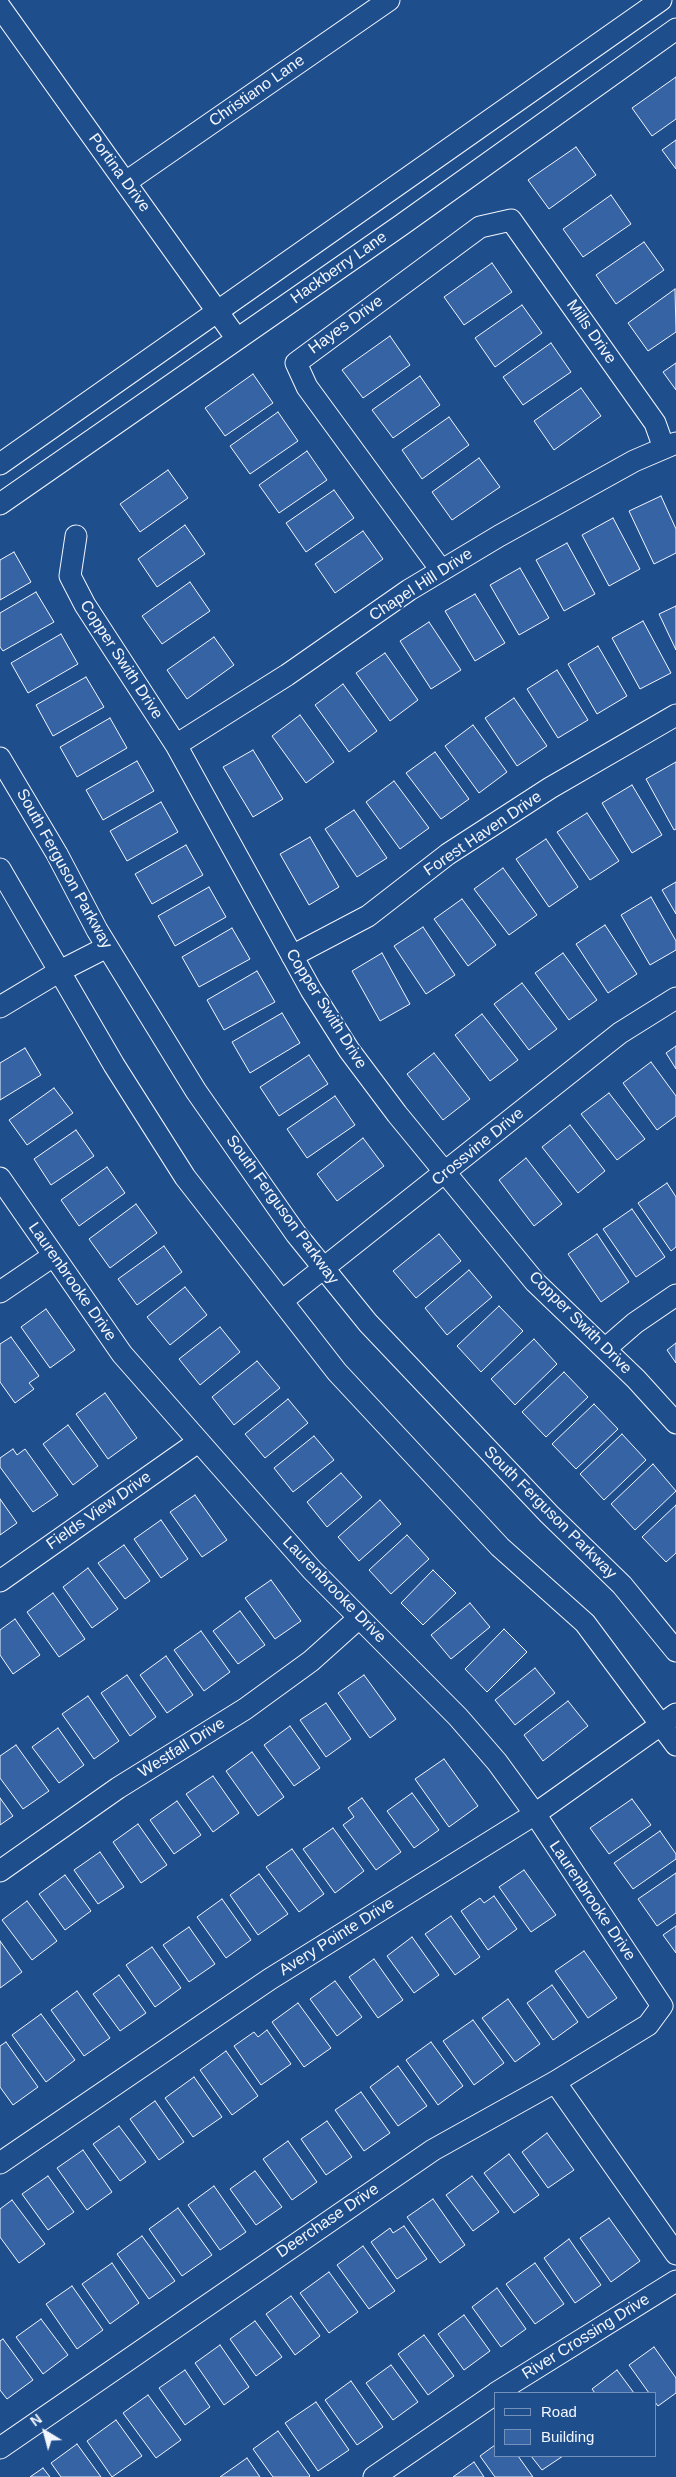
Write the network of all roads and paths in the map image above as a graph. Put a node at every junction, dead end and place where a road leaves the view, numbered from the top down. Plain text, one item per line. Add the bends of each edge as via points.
1 (389, 0) edge
2 (660, 0) edge
3 (0, 7) edge
4 (676, 29) edge
5 (126, 182) junction
6 (511, 220) joint
7 (217, 310) junction
8 (236, 339) junction
9 (670, 445) edge
10 (0, 464) edge
11 (0, 504) edge
12 (76, 536) dead end
13 (441, 570) junction
14 (676, 715) edge
15 (176, 745) junction
16 (0, 758) edge
17 (0, 869) edge
18 (108, 947) junction
19 (292, 956) junction
20 (60, 971) junction
21 (676, 998) edge
22 (0, 1007) edge
23 (447, 1172) junction
24 (0, 1178) edge
25 (53, 1256) junction
26 (324, 1269) junction
27 (0, 1292) edge
28 (676, 1295) edge
29 (282, 1301) junction
30 (605, 1349) junction
31 (676, 1423) edge
32 (198, 1442) junction
33 (0, 1581) edge
34 (360, 1618) junction
35 (676, 1651) edge
36 (668, 1719) edge
37 (676, 1745) edge
38 (535, 1814) junction
39 (0, 1871) edge
40 (662, 2006) joint
41 (555, 2082) junction
42 (0, 2163) edge
43 (676, 2254) edge
44 (676, 2281) edge
45 (498, 2392) edge
46 (493, 2395) edge
47 (0, 2448) edge
48 (374, 2477) edge

1 - 5 street, Christiano Lane
2 - 7 street
3 - 5 street, Portina Drive
4 - 8 street, Hackberry Lane
5 - 7 street, Portina Drive
6 - 9 street, Mills Drive
6 - 13 street, Hayes Drive via 480,227 296,363 307,386
7 - 8 street, Portina Drive
7 - 10 street
8 - 11 street, Hackberry Lane
9 - 13 street, Chapel Hill Drive via 634,461
12 - 15 street, Copper Swith Drive via 70,576 85,605
13 - 15 street, Chapel Hill Drive via 287,675
14 - 19 street, Forest Haven Drive via 550,788 448,854 368,916
15 - 19 street, Copper Swith Drive
16 - 18 street, South Ferguson Parkway
17 - 20 street
18 - 20 street
18 - 26 street, South Ferguson Parkway via 196,1091
19 - 23 street, Copper Swith Drive via 349,1050 397,1114
20 - 22 street
20 - 29 street via 114,1065 185,1177
21 - 23 street, Crossvine Drive via 620,1033
23 - 26 street, Crossvine Drive
23 - 30 street, Copper Swith Drive via 535,1282
24 - 25 street, Laurenbrooke Drive
25 - 27 street
25 - 32 street, Laurenbrooke Drive via 122,1354
26 - 29 street, Crossvine Drive
26 - 35 street, South Ferguson Parkway via 368,1323 450,1412 622,1585
28 - 30 street via 635,1323
29 - 36 street via 337,1372 500,1547 585,1623
30 - 31 street, Copper Swith Drive
32 - 33 street, Fields View Drive
32 - 34 street, Laurenbrooke Drive via 312,1570
34 - 38 street, Laurenbrooke Drive via 458,1717 497,1762
34 - 39 street, Westfall Drive via 311,1661 245,1709 118,1788
36 - 37 street
36 - 38 street, Avery Pointe Drive
38 - 40 street, Laurenbrooke Drive
38 - 42 street, Avery Pointe Drive via 270,1979
40 - 41 street, Deerchase Drive via 648,2025
41 - 43 street
41 - 47 street, Deerchase Drive via 433,2150
44 - 45 street, River Crossing Drive
46 - 48 street, River Crossing Drive

